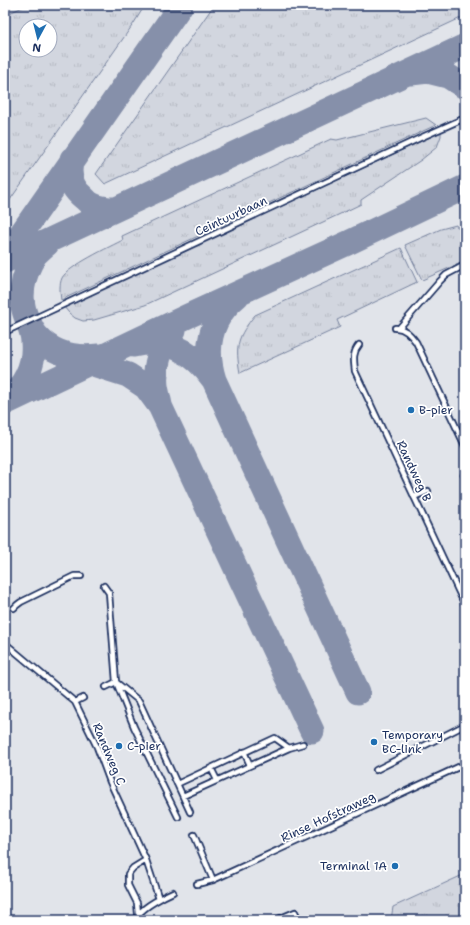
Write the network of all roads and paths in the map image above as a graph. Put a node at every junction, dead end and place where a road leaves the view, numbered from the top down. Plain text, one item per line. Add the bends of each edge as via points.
1 (465, 118) edge
2 (465, 266) edge
3 (5, 332) edge
4 (359, 345) dead end
5 (465, 446) edge
6 (428, 491) dead end
7 (414, 497) junction
8 (81, 576) dead end
9 (104, 586) dead end
10 (465, 605) edge
11 (14, 608) dead end
12 (5, 642) edge
13 (116, 682) junction
14 (106, 687) dead end
15 (83, 698) dead end
16 (75, 702) junction
17 (465, 725) edge
18 (303, 744) dead end
19 (289, 748) junction
20 (244, 752) junction
21 (465, 764) edge
22 (250, 765) junction
23 (211, 768) junction
24 (376, 770) dead end
25 (217, 780) junction
26 (177, 784) junction
27 (183, 796) junction
28 (190, 812) dead end
29 (178, 817) dead end
30 (194, 835) dead end
31 (146, 860) junction
32 (213, 880) junction
33 (198, 884) dead end
34 (173, 892) dead end
35 (159, 899) junction
36 (138, 914) junction
37 (136, 920) edge
38 (276, 920) edge
39 (299, 920) edge

1 - 3 lane, Ceintuurbaan
2 - 5 lane via 446,275 397,328 410,334 416,342
4 - 7 lane, Randweg B via 353,358 355,371
6 - 7 lane
7 - 10 lane, Randweg B
8 - 11 lane via 74,576 20,602
9 - 13 lane via 109,593
12 - 16 lane, Randweg C
13 - 14 lane
13 - 26 lane via 139,701
13 - 29 lane via 134,727
15 - 16 lane
16 - 31 lane, Randweg C
17 - 24 lane
18 - 19 lane
19 - 20 lane via 275,738
19 - 22 lane
20 - 22 lane
20 - 23 lane
21 - 32 lane, Rinse Hofstraweg
22 - 25 lane
23 - 25 lane
23 - 26 lane
25 - 27 lane
26 - 27 lane
27 - 28 lane
30 - 32 lane
31 - 35 lane, Randweg C
31 - 36 lane via 128,874 128,885 137,903
32 - 33 lane, Rinse Hofstraweg
34 - 35 lane
35 - 36 lane
36 - 37 lane
38 - 39 lane via 295,912

